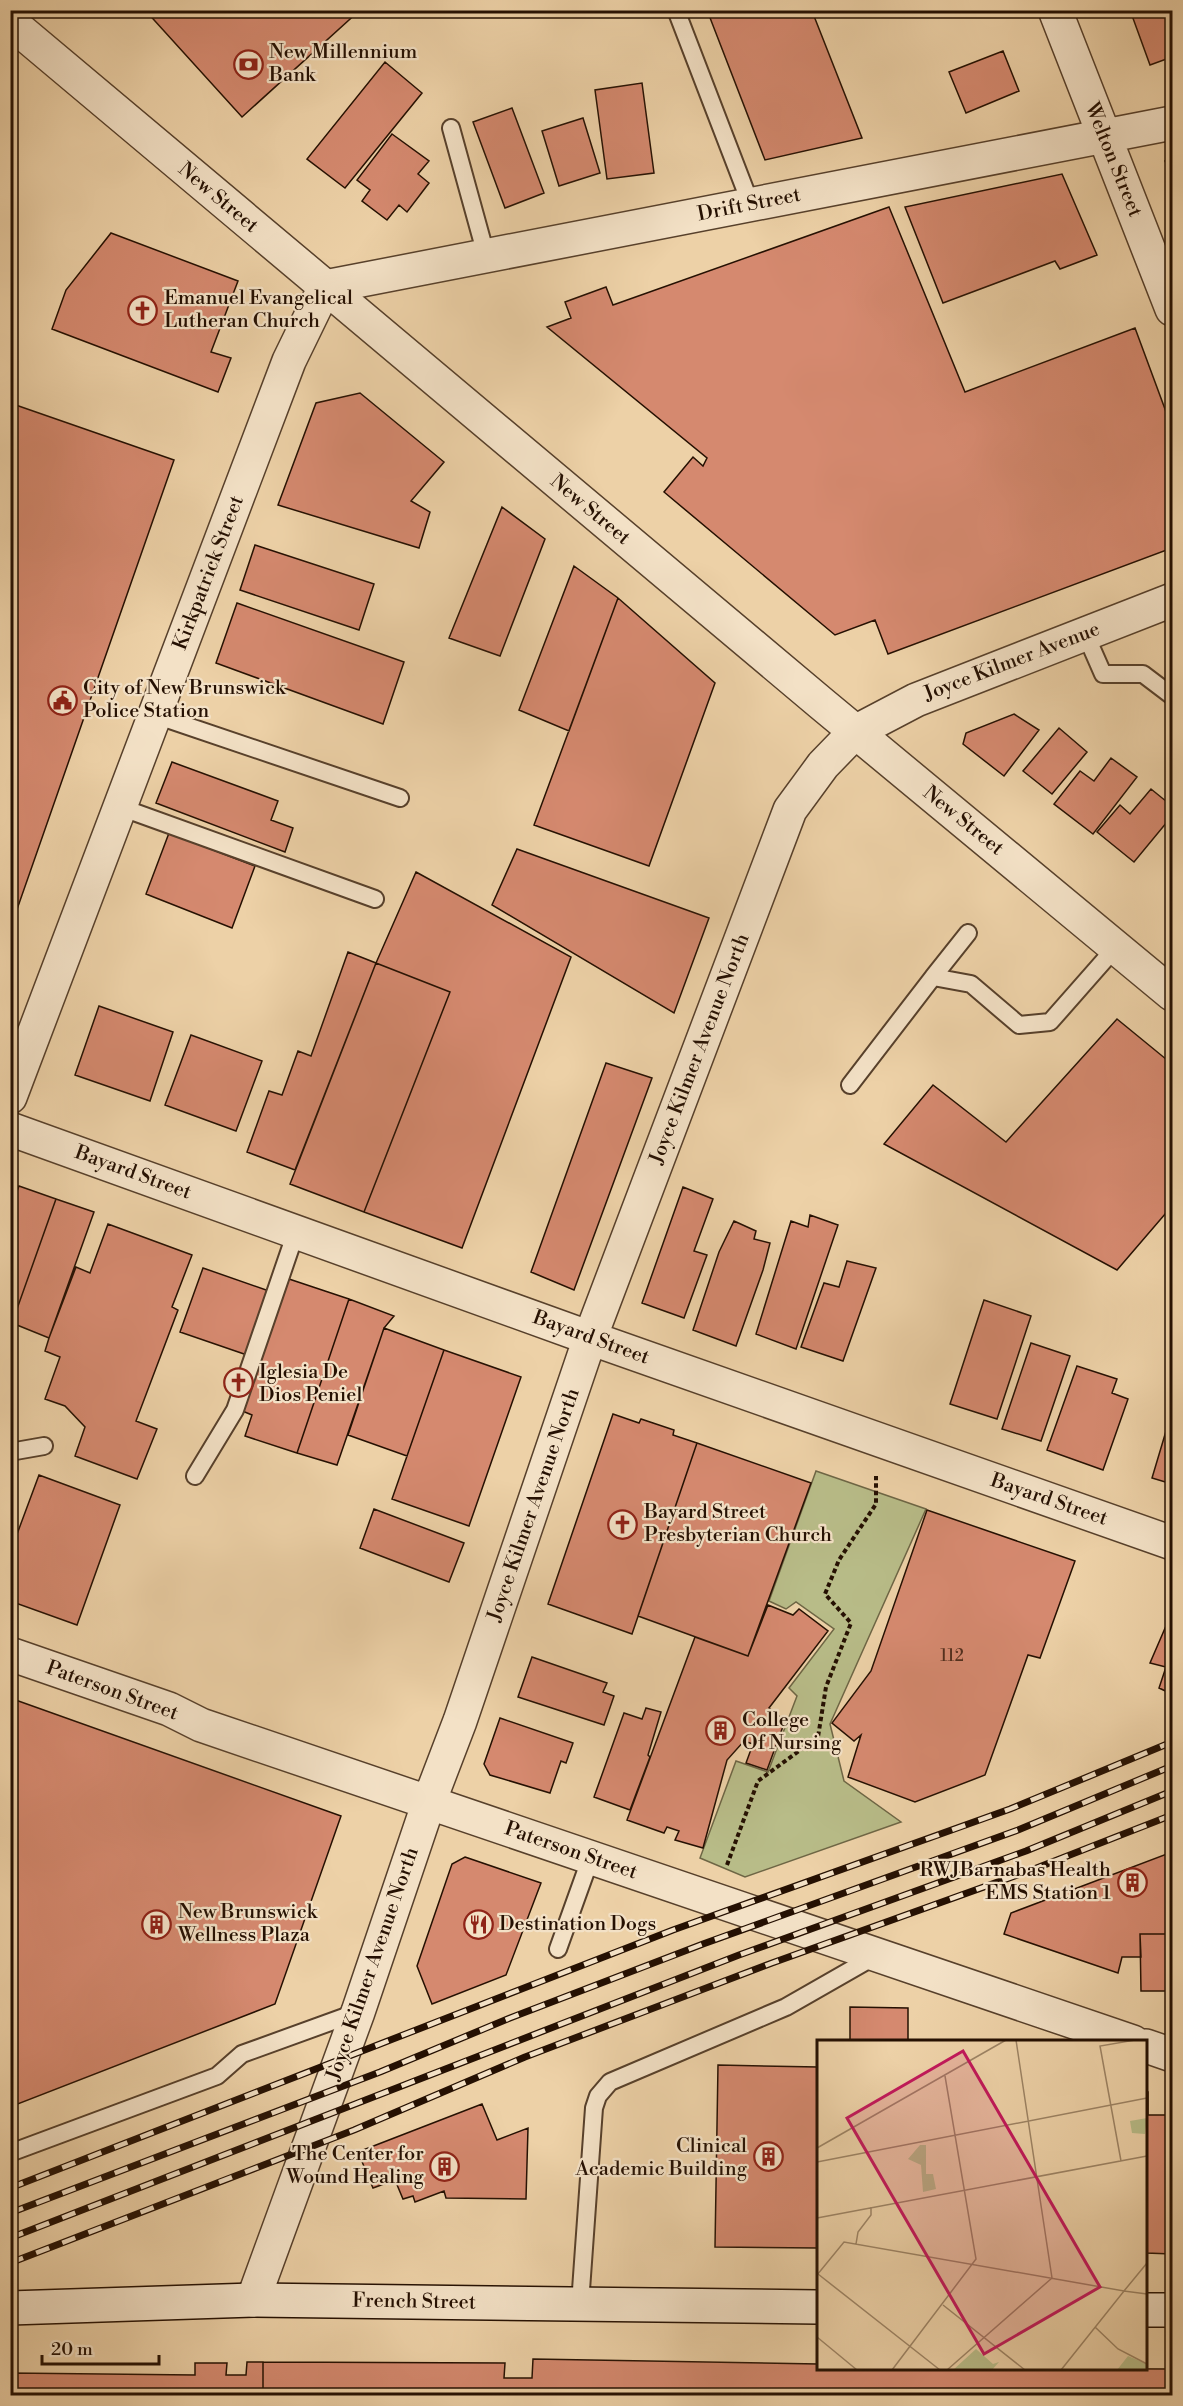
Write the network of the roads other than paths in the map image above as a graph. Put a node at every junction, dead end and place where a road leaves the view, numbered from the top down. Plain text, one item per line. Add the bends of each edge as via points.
1 (676, 10) edge
2 (1055, 10) edge
3 (10, 22) edge
4 (1173, 123) edge
5 (451, 128) dead end
6 (1104, 138) junction
7 (751, 205) junction
8 (486, 255) junction
9 (325, 287) junction
10 (1173, 309) edge
11 (1173, 600) edge
12 (1085, 633) junction
13 (1173, 696) edge
14 (155, 715) junction
15 (855, 732) junction
16 (400, 798) dead end
17 (120, 807) junction
18 (375, 899) dead end
19 (968, 933) dead end
20 (1116, 947) junction
21 (933, 977) junction
22 (1173, 994) edge
23 (850, 1085) dead end
24 (10, 1097) edge
25 (10, 1129) edge
26 (296, 1232) junction
27 (590, 1338) junction
28 (44, 1446) dead end
29 (10, 1452) edge
30 (195, 1476) dead end
31 (1173, 1543) edge
32 (10, 1654) edge
33 (429, 1802) junction
34 (591, 1857) junction
35 (558, 1949) dead end
36 (878, 1954) junction
37 (358, 2012) junction
38 (1127, 2040) edge
39 (1147, 2046) edge
40 (1173, 2055) edge
41 (10, 2153) edge
42 (253, 2300) junction
43 (580, 2304) junction
44 (817, 2307) edge
45 (10, 2308) edge
46 (1147, 2310) edge
47 (1173, 2310) edge

1 - 7 lane
2 - 6 street, Welton Street
3 - 9 street, New Street
4 - 6 street, Drift Street
5 - 8 lane
6 - 7 street, Drift Street
6 - 10 street, Welton Street
7 - 8 street, Drift Street
8 - 9 street, Drift Street
9 - 14 street, Kirkpatrick Street via 290,361
9 - 15 street, New Street
11 - 12 street, Joyce Kilmer Avenue
12 - 13 lane via 1103,674 1143,674
12 - 15 street, Joyce Kilmer Avenue via 916,700
14 - 16 lane
14 - 17 street, Kirkpatrick Street
15 - 20 street, New Street
15 - 27 street, Joyce Kilmer Avenue North via 823,765 790,810
17 - 18 lane
17 - 24 street, Kirkpatrick Street
19 - 21 lane
20 - 21 lane via 1050,1022 1019,1024 971,984
20 - 22 street, New Street
21 - 23 lane
25 - 26 street, Bayard Street
26 - 27 street, Bayard Street
26 - 30 lane via 235,1410
27 - 31 street, Bayard Street
27 - 33 street, Joyce Kilmer Avenue North
28 - 29 lane
32 - 33 street, Paterson Street via 169,1709 201,1725
33 - 34 street, Paterson Street
33 - 37 street, Joyce Kilmer Avenue North
34 - 35 lane
34 - 36 street, Paterson Street
36 - 38 street, Paterson Street
36 - 43 lane via 786,2007 610,2082 598,2096
37 - 41 lane via 242,2054 217,2076
37 - 42 street, Joyce Kilmer Avenue North
39 - 40 street
42 - 43 street, French Street
42 - 45 street, French Street
43 - 44 street, French Street
46 - 47 street

